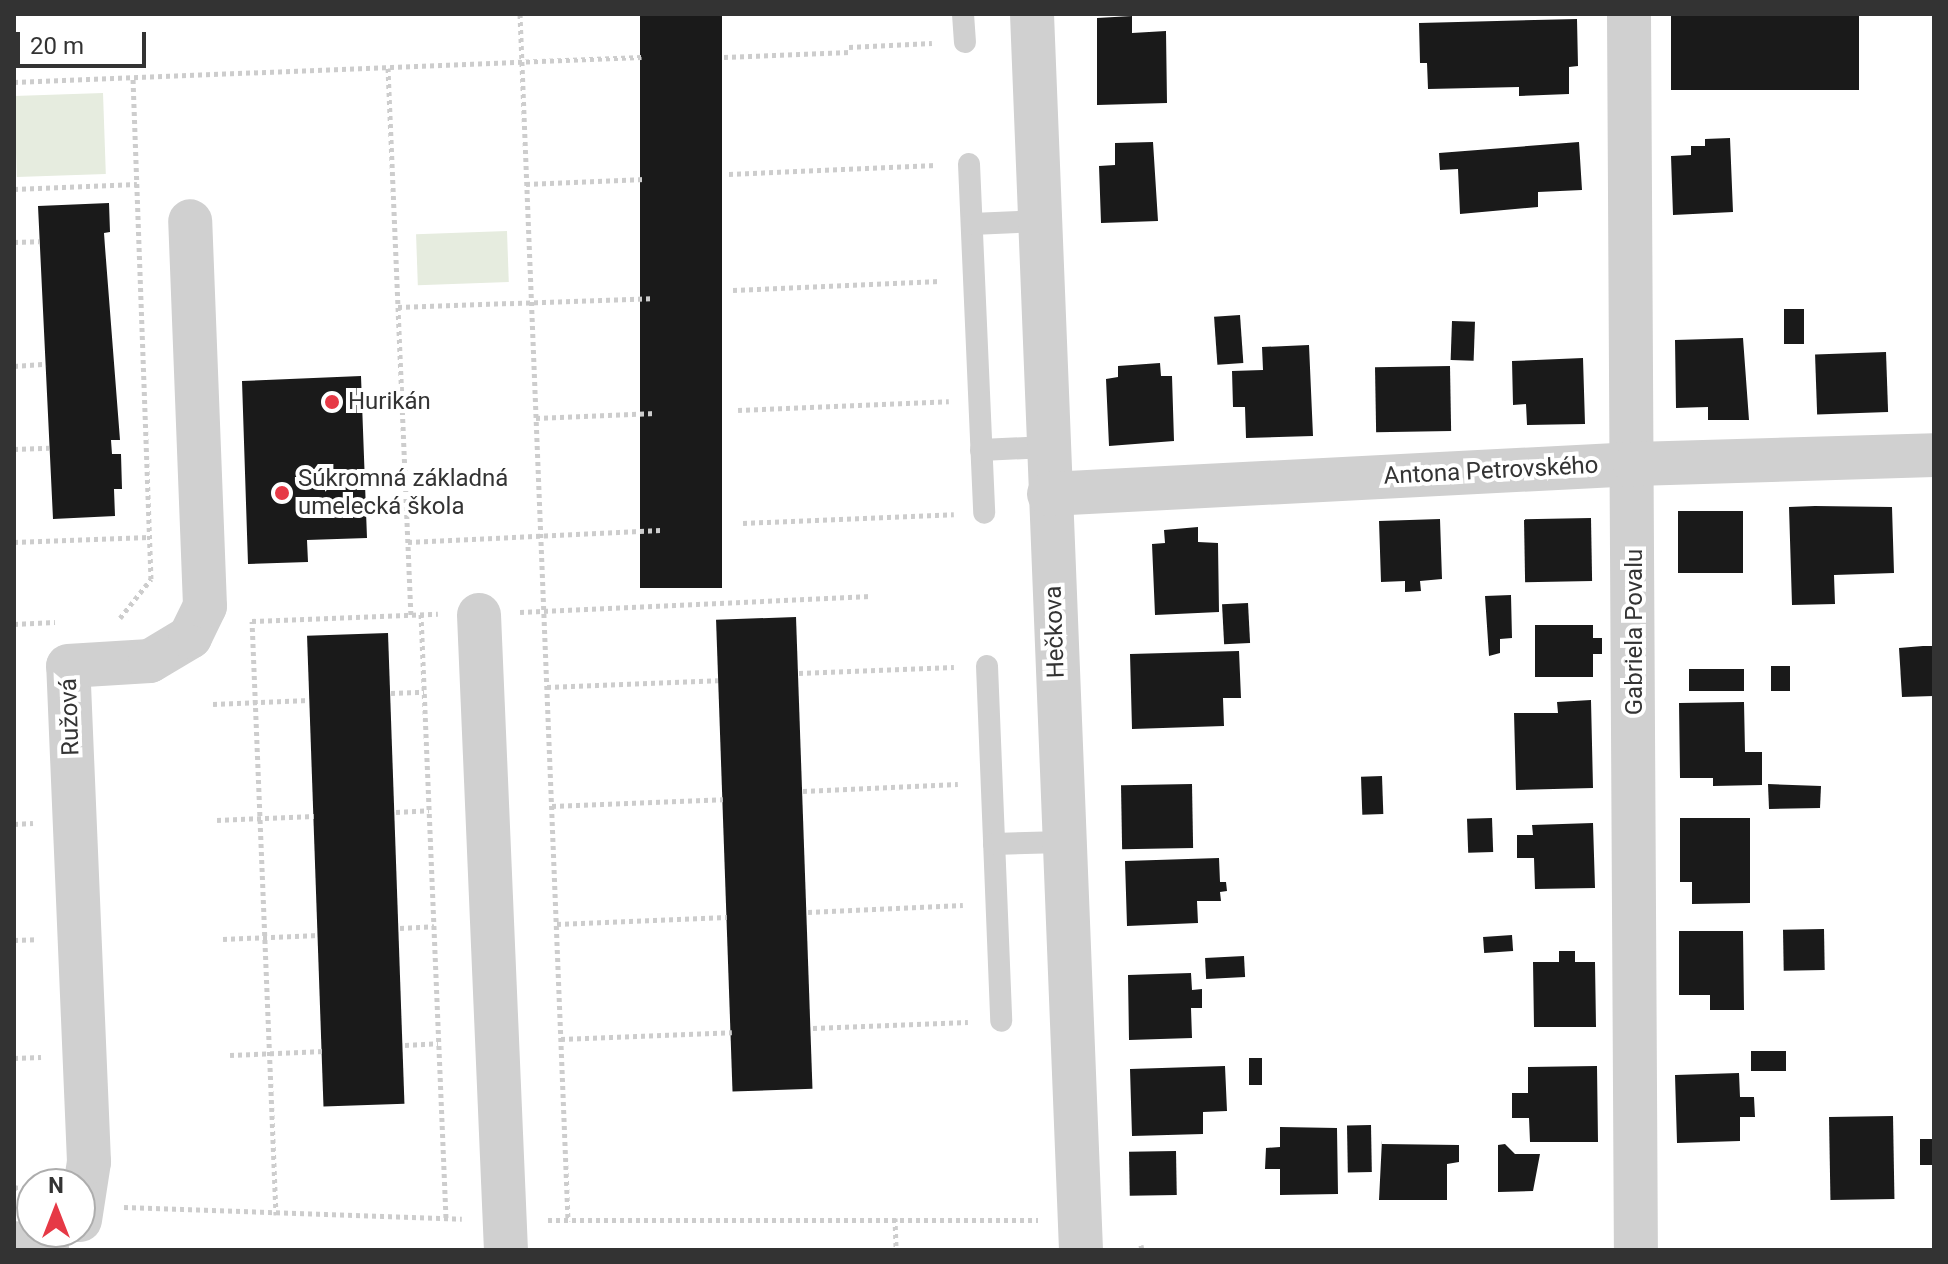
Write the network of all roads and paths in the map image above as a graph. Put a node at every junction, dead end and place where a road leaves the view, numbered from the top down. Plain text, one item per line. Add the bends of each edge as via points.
1 (520, 14) edge
2 (963, 14) edge
3 (1032, 14) edge
4 (1629, 14) edge
5 (965, 42) joint
6 (642, 57) dead end
7 (724, 57) dead end
8 (522, 62) junction
9 (388, 68) junction
10 (133, 78) junction
11 (14, 82) edge
12 (969, 164) joint
13 (729, 174) dead end
14 (645, 179) dead end
15 (137, 184) junction
16 (526, 184) junction
17 (14, 189) edge
18 (190, 221) dead end
19 (1039, 221) junction
20 (972, 224) junction
21 (39, 241) dead end
22 (14, 242) edge
23 (974, 280) junction
24 (733, 290) dead end
25 (652, 298) dead end
26 (532, 303) junction
27 (398, 307) junction
28 (46, 364) dead end
29 (14, 366) edge
30 (979, 400) junction
31 (738, 410) dead end
32 (656, 413) dead end
33 (536, 418) junction
34 (1047, 447) junction
35 (49, 448) dead end
36 (14, 449) edge
37 (981, 450) junction
38 (1934, 455) edge
39 (1635, 464) junction
40 (1049, 494) junction
41 (984, 513) joint
42 (743, 523) dead end
43 (661, 530) dead end
44 (541, 535) junction
45 (149, 537) junction
46 (14, 542) edge
47 (408, 542) junction
48 (871, 596) dead end
49 (544, 609) junction
50 (421, 614) junction
51 (411, 615) junction
52 (479, 615) junction
53 (106, 620) dead end
54 (64, 622) dead end
55 (14, 624) edge
56 (987, 666) joint
57 (799, 673) dead end
58 (718, 680) dead end
59 (547, 687) junction
60 (424, 692) junction
61 (391, 693) dead end
62 (309, 700) dead end
63 (255, 703) junction
64 (213, 704) dead end
65 (992, 783) junction
66 (803, 791) dead end
67 (723, 799) dead end
68 (551, 806) junction
69 (429, 810) junction
70 (396, 812) dead end
71 (314, 816) dead end
72 (260, 818) junction
73 (217, 820) dead end
74 (1063, 842) junction
75 (994, 844) junction
76 (997, 904) junction
77 (808, 912) dead end
78 (727, 917) dead end
79 (557, 924) junction
80 (434, 926) junction
81 (400, 928) dead end
82 (319, 935) dead end
83 (264, 937) junction
84 (49, 938) dead end
85 (223, 939) dead end
86 (14, 940) edge
87 (1001, 1021) joint
88 (813, 1028) dead end
89 (732, 1032) dead end
90 (561, 1039) junction
91 (438, 1043) junction
92 (405, 1045) dead end
93 (324, 1051) dead end
94 (269, 1053) junction
95 (230, 1055) dead end
96 (53, 1056) dead end
97 (14, 1058) edge
98 (88, 1168) edge
99 (276, 1215) dead end
100 (446, 1218) dead end
101 (568, 1221) dead end
102 (1081, 1236) edge
103 (14, 1243) edge
104 (47, 1250) edge
105 (506, 1250) edge
106 (896, 1250) edge
107 (1636, 1250) edge

1 - 8 path
2 - 5 lane
3 - 19 street, Hečkova
4 - 39 street, Gabriela Povalu
5 - 7 path
6 - 8 path
8 - 9 path
8 - 16 path
9 - 10 path
9 - 27 path
10 - 11 path
10 - 15 path
12 - 13 path
12 - 20 lane
14 - 16 path
15 - 17 path
15 - 45 path
16 - 26 path
18 - 98 street, Ružová via 205,606 190,637 150,661 68,666
19 - 20 lane
19 - 34 street, Hečkova
20 - 23 lane
21 - 22 path
23 - 24 path
23 - 30 lane
25 - 26 path
26 - 27 path
26 - 33 path
27 - 47 path
28 - 29 path
30 - 31 path
30 - 37 lane
32 - 33 path
33 - 44 path
34 - 37 lane
34 - 40 street, Hečkova
35 - 36 path
37 - 41 lane
38 - 39 street, Antona Petrovského
39 - 40 street, Antona Petrovského
39 - 107 street, Gabriela Povalu
40 - 74 street, Hečkova
41 - 42 path
43 - 44 path
44 - 47 path
44 - 49 path
45 - 46 path
45 - 53 path via 151,579 120,619
47 - 51 path
48 - 49 path
49 - 52 path
49 - 59 path
50 - 51 path
50 - 52 path
50 - 60 path
51 - 63 path via 252,621
52 - 105 street
54 - 55 path
56 - 57 path
56 - 65 lane
58 - 59 path
59 - 68 path
60 - 61 path
60 - 69 path
62 - 63 path
63 - 64 path
63 - 72 path
65 - 66 path
65 - 75 lane
67 - 68 path
68 - 79 path
69 - 70 path
69 - 80 path
71 - 72 path
72 - 73 path
72 - 83 path
74 - 75 lane
74 - 102 street, Hečkova
75 - 76 lane
76 - 77 path
76 - 87 lane
78 - 79 path
79 - 90 path
80 - 81 path
80 - 91 path
82 - 83 path
83 - 85 path
83 - 94 path
84 - 86 path
87 - 88 path
89 - 90 path
90 - 101 path
91 - 92 path
91 - 100 path
93 - 94 path
94 - 95 path
94 - 99 path
96 - 97 path
102 - 106 path via 895,1218
103 - 104 street

